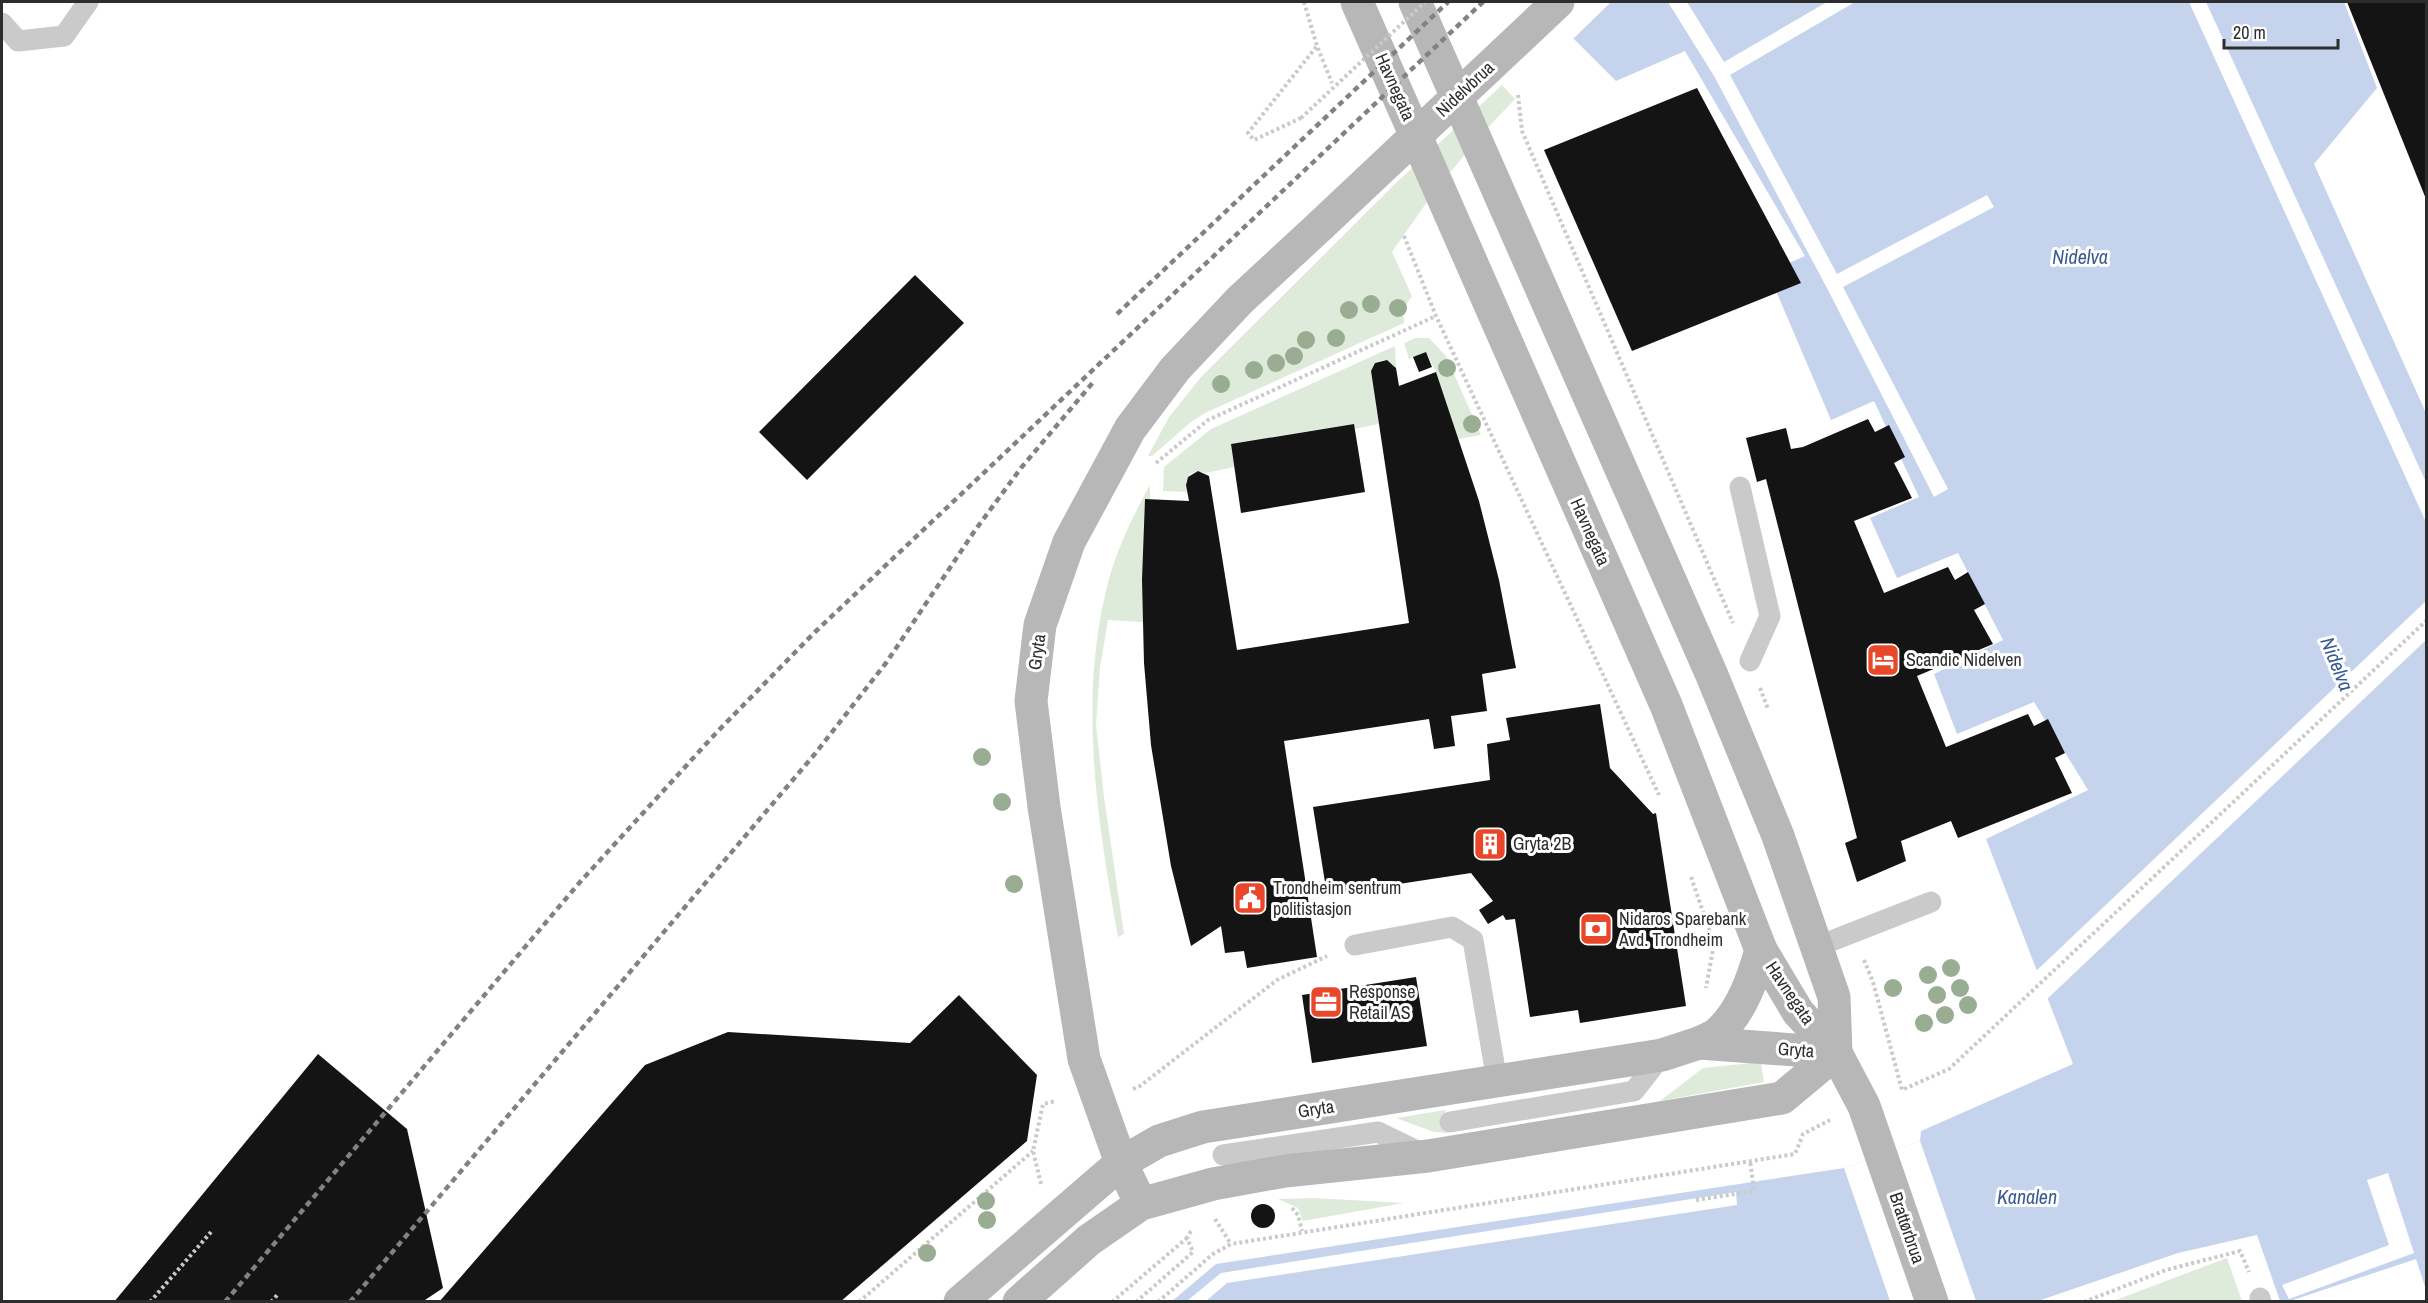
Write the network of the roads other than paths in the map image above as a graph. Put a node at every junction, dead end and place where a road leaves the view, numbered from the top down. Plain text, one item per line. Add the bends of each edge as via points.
1 (88, 2) edge
2 (1357, 2) edge
3 (1414, 2) edge
4 (1558, 2) edge
5 (2, 23) edge
6 (1320, 226) joint
7 (1740, 487) dead end
8 (1750, 661) road end
9 (1931, 902) dead end
10 (1355, 945) dead end
11 (1816, 947) junction
12 (1761, 950) junction
13 (1699, 1043) junction
14 (1836, 1053) junction
15 (1662, 1055) junction
16 (1497, 1081) junction
17 (1450, 1122) dead end
18 (1882, 1154) joint
19 (1223, 1155) dead end
20 (1428, 1156) junction
21 (1121, 1163) junction
22 (1140, 1204) junction
23 (960, 1302) edge
24 (1019, 1302) edge
25 (1932, 1302) edge

1 - 5 lane via 64,36 18,41
2 - 12 main road, Havnegata via 1666,705
3 - 11 main road, Havnegata via 1710,673 1778,836
4 - 6 main road, Nidelvbrua, bridge
6 - 21 main road, Gryta via 1240,300 1175,369 1130,429 1069,542 1040,625 1031,701 1044,807 1084,1059
7 - 8 lane via 1770,616
9 - 11 lane
10 - 16 lane via 1452,927 1473,940
11 - 14 main road, Havnegata via 1834,997
12 - 13 main road via 1754,977 1738,1009 1719,1032
12 - 14 main road, Havnegata via 1798,1012
13 - 14 main road, Gryta
13 - 15 main road, Gryta
14 - 18 main road, Havnegata via 1864,1106
14 - 20 main road, Gryta via 1782,1098
15 - 16 main road, Gryta
15 - 17 lane via 1634,1091
16 - 21 main road, Gryta via 1203,1127 1159,1141
18 - 25 main road, Brattørbrua
19 - 20 lane via 1378,1132
20 - 22 main road, Gryta via 1285,1171 1213,1184
21 - 22 main road, Gryta
21 - 23 main road, Gryta
22 - 24 main road, Gryta via 1089,1240

